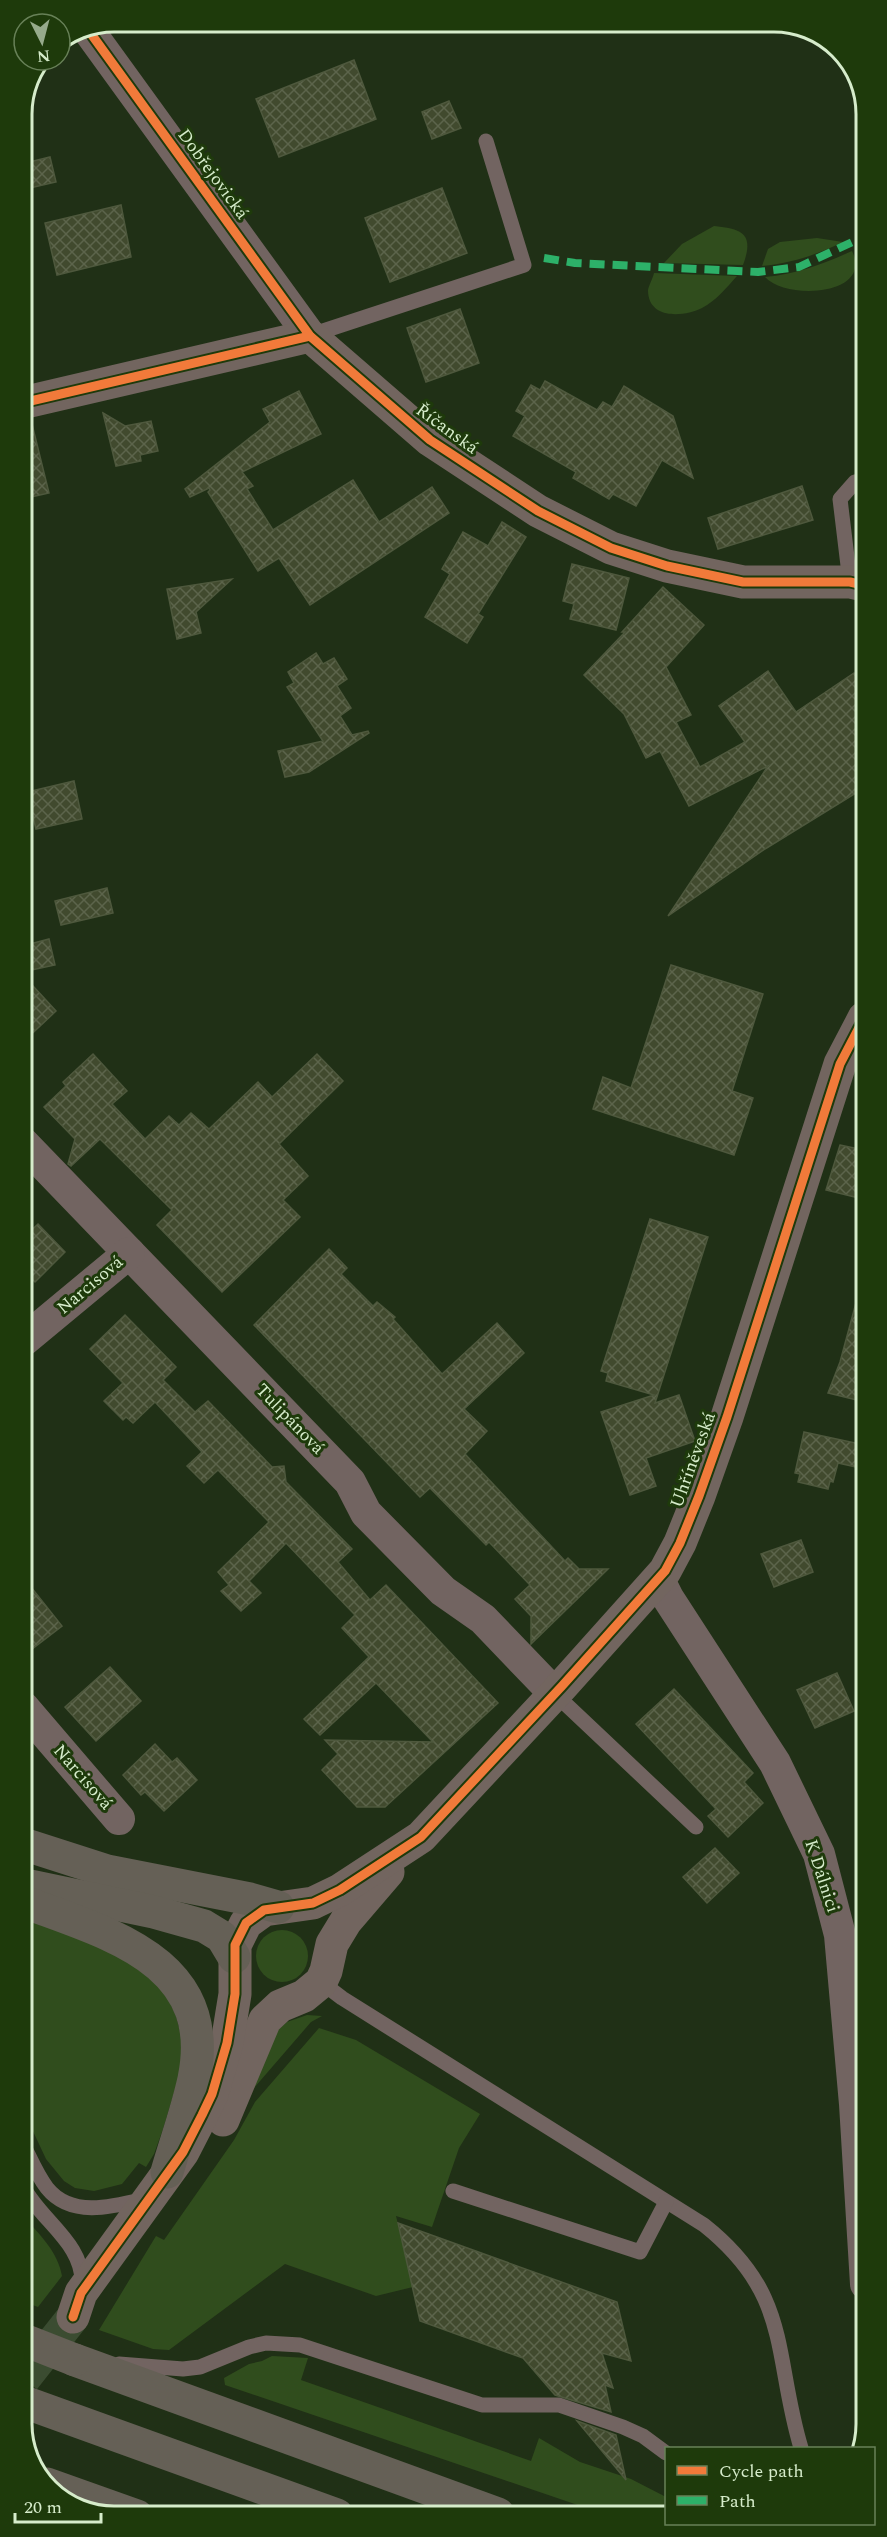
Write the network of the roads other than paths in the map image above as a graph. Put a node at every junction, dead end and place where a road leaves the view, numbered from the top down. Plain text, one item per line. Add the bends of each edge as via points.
1 (92, 35) edge
2 (486, 141) dead end
3 (310, 336) junction
4 (32, 401) edge
5 (856, 482) edge
6 (856, 578) edge
7 (856, 583) edge
8 (856, 1033) edge
9 (32, 1153) edge
10 (129, 1253) junction
11 (32, 1334) edge
12 (659, 1580) junction
13 (555, 1694) junction
14 (32, 1718) edge
15 (119, 1819) dead end
16 (696, 1827) dead end
17 (417, 1840) junction
18 (32, 1847) edge
19 (32, 1886) edge
20 (32, 1905) edge
21 (284, 1907) junction
22 (235, 1963) junction
23 (325, 1970) junction
24 (291, 2001) junction
25 (856, 2069) edge
26 (32, 2161) edge
27 (158, 2185) junction
28 (453, 2191) dead end
29 (32, 2198) edge
30 (666, 2202) junction
31 (81, 2293) junction
32 (32, 2343) edge
33 (75, 2360) junction
34 (38, 2407) edge
35 (801, 2447) edge
36 (665, 2452) edge
37 (71, 2492) edge
38 (105, 2505) edge
39 (311, 2505) edge
40 (475, 2506) edge

1 - 3 street, Dobřejovická
2 - 3 lane via 524,265
3 - 4 street
3 - 7 street, Říčanská via 430,440 538,510 611,548 667,566 743,582
5 - 6 lane via 840,499
8 - 12 street, Uhříněveská via 840,1064 699,1496 680,1543
9 - 10 street, Tulipánová
10 - 11 street, Narcisová
10 - 13 street, Tulipánová via 350,1482 366,1514 443,1591 483,1619
12 - 13 street, Uhříněveská
12 - 25 street, K Dálnici via 775,1763 819,1854 840,1935
13 - 16 lane
13 - 17 street, Uhříněveská
14 - 15 street, Narcisová
17 - 21 street via 340,1890 313,1903
17 - 23 street via 346,1921 332,1944
18 - 21 highway via 107,1871
19 - 22 highway via 204,1926 222,1937
20 - 27 highway via 129,1943 158,1962 185,1999 195,2029 194,2079
21 - 22 street via 264,1910 246,1923 235,1945
21 - 23 street via 303,1912 324,1932 328,1943
22 - 24 street via 249,1989 275,2001
22 - 27 street via 235,1994 212,2094 193,2135
23 - 24 street via 304,1996
23 - 30 lane via 342,1998
24 - 31 street via 265,2020 229,2107 192,2170 100,2297 73,2318
26 - 27 lane via 48,2190 75,2206 101,2208
27 - 31 street
28 - 30 lane via 640,2252
29 - 31 lane via 80,2265
30 - 35 lane via 723,2240 765,2298 781,2346
32 - 33 highway, bridge
33 - 36 lane via 183,2369 200,2367 258,2345 300,2345 482,2404 559,2405 623,2427
33 - 40 highway
34 - 39 highway
37 - 38 highway

